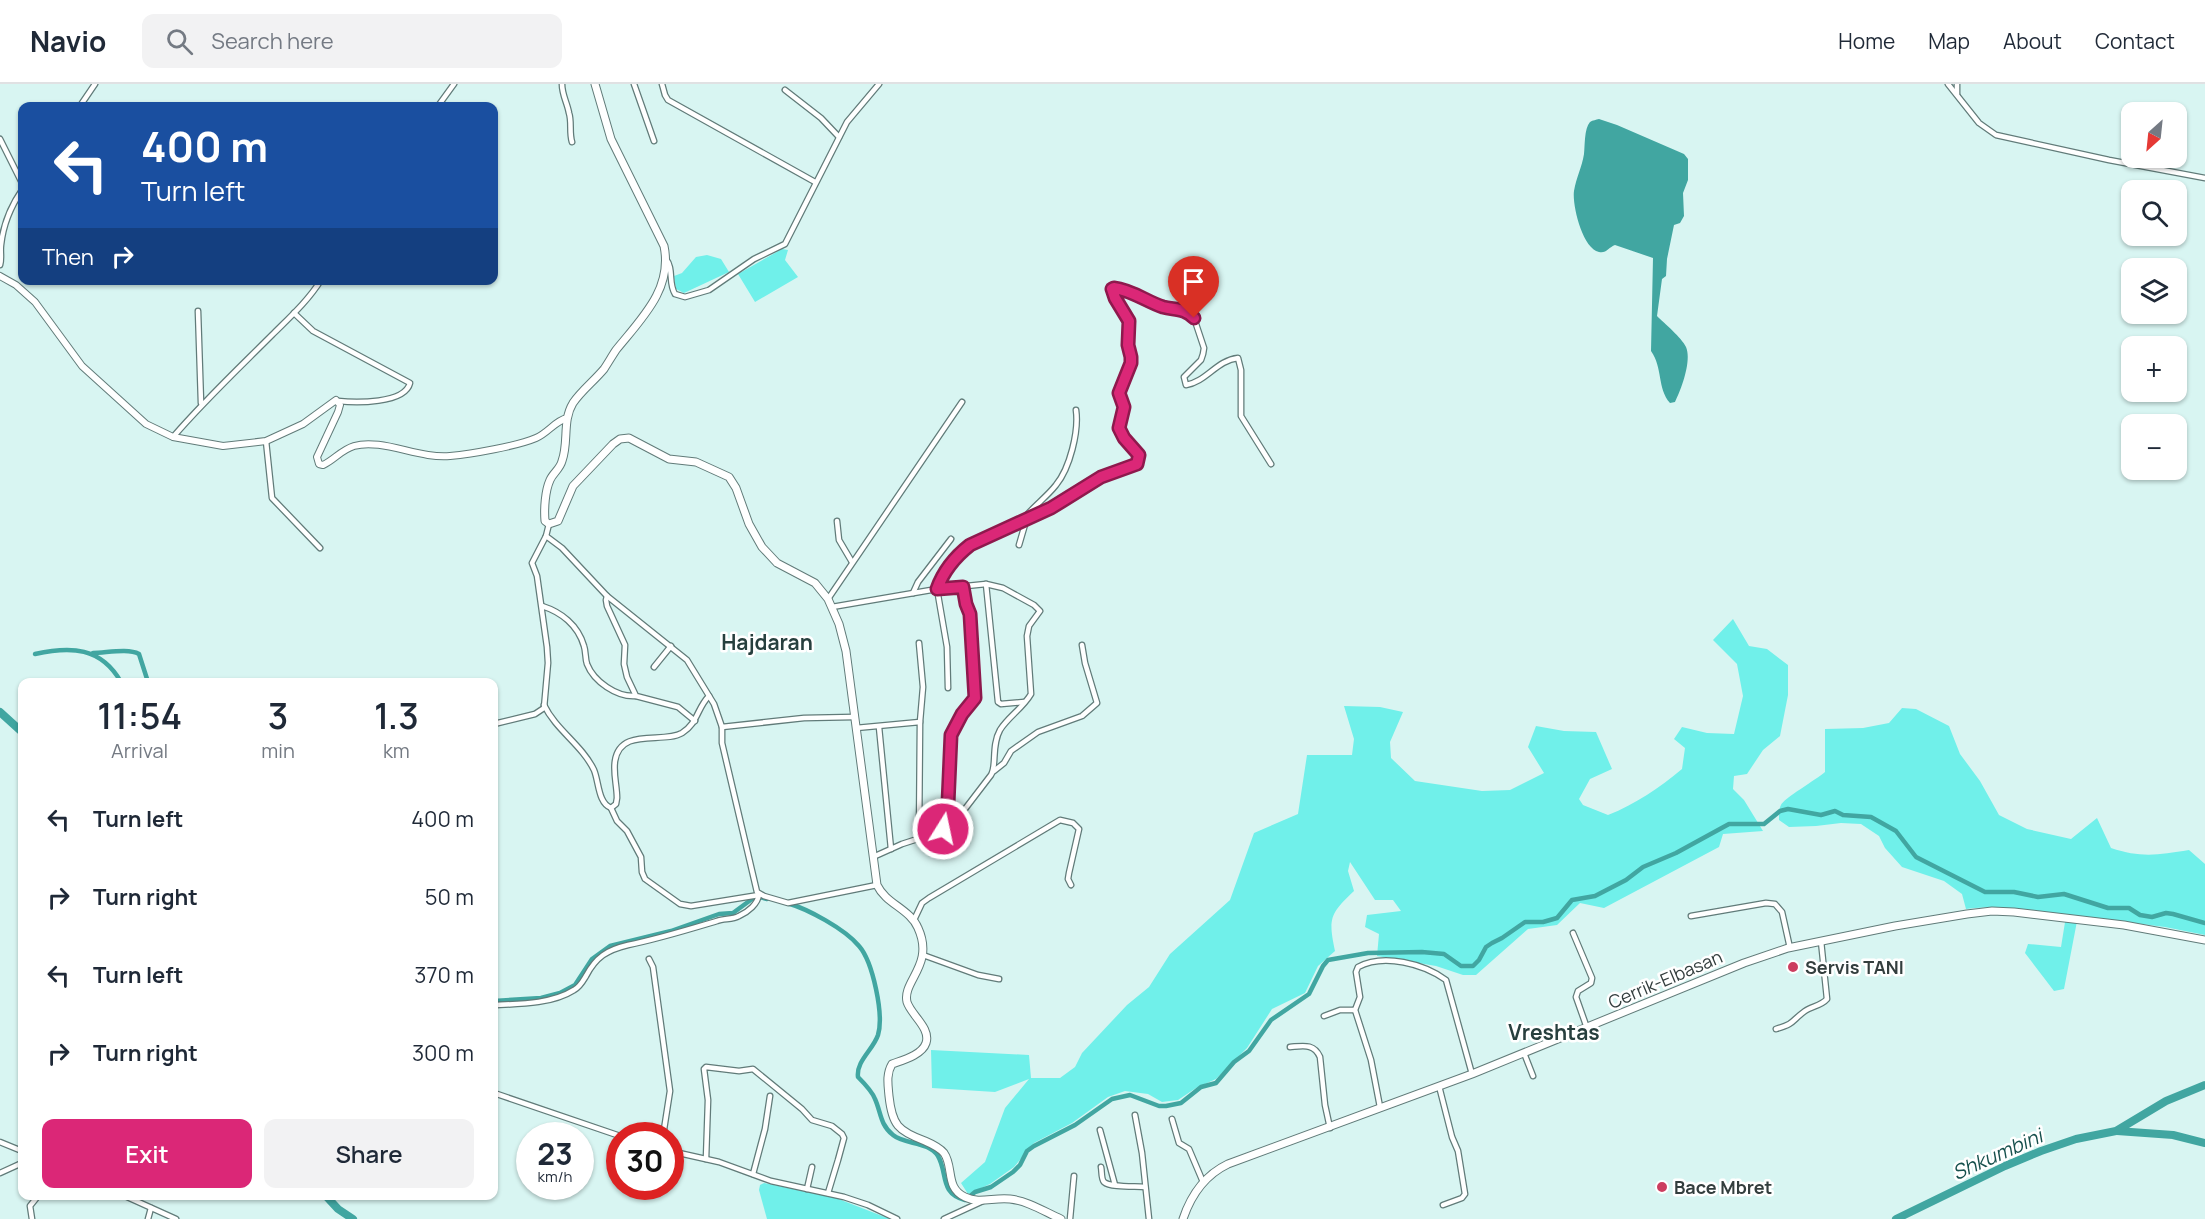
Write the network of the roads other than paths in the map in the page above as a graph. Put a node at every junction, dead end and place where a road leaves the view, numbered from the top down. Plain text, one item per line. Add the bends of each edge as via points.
1 (94, 84) edge
2 (454, 84) edge
3 (562, 84) edge
4 (595, 84) edge
5 (634, 84) edge
6 (662, 84) edge
7 (879, 84) edge
8 (1948, 84) edge
9 (1957, 84) edge
10 (785, 90) dead end
11 (1957, 94) junction
12 (83, 102) edge
13 (441, 102) edge
14 (839, 137) junction
15 (0, 139) edge
16 (654, 141) dead end
17 (572, 142) dead end
18 (18, 175) edge
19 (2205, 178) edge
20 (815, 182) junction
21 (18, 198) edge
22 (666, 259) junction
23 (0, 265) edge
24 (0, 276) edge
25 (317, 285) edge
26 (198, 311) dead end
27 (294, 313) junction
28 (338, 401) junction
29 (962, 402) dead end
30 (201, 403) junction
31 (1076, 410) dead end
32 (567, 418) junction
33 (173, 437) junction
34 (266, 441) junction
35 (1271, 464) dead end
36 (837, 521) dead end
37 (1024, 521) junction
38 (549, 524) junction
39 (546, 536) junction
40 (951, 539) dead end
41 (1019, 545) dead end
42 (320, 548) dead end
43 (852, 562) junction
44 (986, 584) junction
45 (963, 587) junction
46 (937, 589) junction
47 (912, 593) junction
48 (607, 596) junction
49 (828, 599) junction
50 (542, 606) junction
51 (831, 607) junction
52 (919, 643) dead end
53 (1082, 645) dead end
54 (671, 646) junction
55 (654, 667) dead end
56 (948, 688) dead end
57 (636, 696) junction
58 (709, 696) junction
59 (1024, 702) junction
60 (544, 705) junction
61 (854, 717) junction
62 (696, 721) junction
63 (920, 722) junction
64 (498, 723) edge
65 (879, 727) junction
66 (722, 728) junction
67 (856, 728) junction
68 (994, 771) junction
69 (610, 808) junction
70 (947, 826) junction
71 (919, 838) junction
72 (891, 849) junction
73 (872, 857) junction
74 (877, 885) junction
75 (1071, 885) dead end
76 (759, 896) junction
77 (1691, 916) dead end
78 (914, 920) junction
79 (1573, 933) dead end
80 (2205, 940) edge
81 (1821, 941) junction
82 (1790, 948) junction
83 (923, 955) junction
84 (649, 959) dead end
85 (999, 979) dead end
86 (498, 1005) edge
87 (1355, 1011) junction
88 (1324, 1016) dead end
89 (1587, 1028) junction
90 (1776, 1029) dead end
91 (1290, 1047) dead end
92 (1524, 1053) junction
93 (1472, 1074) junction
94 (1533, 1076) dead end
95 (1440, 1086) junction
96 (498, 1094) edge
97 (770, 1096) dead end
98 (1380, 1107) junction
99 (1135, 1115) dead end
100 (1172, 1119) dead end
101 (665, 1122) edge
102 (1330, 1128) junction
103 (1100, 1130) dead end
104 (606, 1131) edge
105 (0, 1142) edge
106 (18, 1149) edge
107 (684, 1154) edge
108 (706, 1159) junction
109 (18, 1165) edge
110 (812, 1167) dead end
111 (1101, 1167) dead end
112 (0, 1173) edge
113 (753, 1174) junction
114 (1074, 1176) dead end
115 (1203, 1182) junction
116 (1115, 1185) junction
117 (1145, 1186) junction
118 (807, 1189) junction
119 (828, 1193) junction
120 (35, 1200) edge
121 (133, 1200) edge
122 (983, 1201) junction
123 (1443, 1204) dead end
124 (151, 1208) junction
125 (32, 1219) edge
126 (148, 1219) edge
127 (176, 1219) edge
128 (897, 1219) edge
129 (945, 1219) edge
130 (1061, 1219) edge
131 (1070, 1219) edge
132 (1149, 1219) edge
133 (1183, 1219) edge

1 - 12 street
2 - 13 street
3 - 17 street
4 - 22 main road via 607,128 661,238
5 - 16 street
6 - 20 street via 665,95 674,103
7 - 14 street
8 - 11 street
9 - 11 street
10 - 14 street
11 - 19 street via 1979,123 1996,135
14 - 20 street
15 - 18 street
20 - 22 street via 785,244 754,259 709,290 685,297 675,294
21 - 23 street via 1,243
22 - 32 main road via 662,286 652,305 574,402
24 - 33 street via 35,302 82,366 146,424
25 - 27 street
26 - 30 street
27 - 28 street via 319,335 411,384 405,392 381,400
27 - 30 street
28 - 32 street via 338,412 317,457 323,465 344,450 366,444 439,456 515,444 542,435
28 - 34 street via 334,400 303,424
29 - 43 street
30 - 33 street
31 - 37 street via 1075,439 1060,480
32 - 38 main road via 564,458 548,487 544,515
33 - 34 street via 223,446
34 - 42 street via 272,498
35 - 37 street via 1240,416 1238,358 1224,361 1186,385 1184,377 1201,360 1204,348 1194,318 1186,311 1114,288 1115,298 1129,321 1131,357 1119,393 1124,407 1119,428 1139,460
36 - 43 street via 839,540
37 - 41 street
37 - 46 street via 970,545 953,562
38 - 39 street
38 - 49 main road via 558,521 573,486 613,444 629,438 669,459 696,462 729,477 762,547 777,564 815,583
39 - 48 street
39 - 50 street via 532,563
40 - 47 street
43 - 49 street
44 - 45 street
44 - 59 street via 998,702
44 - 59 street via 1012,593 1040,611 1027,636 1031,694
45 - 46 street
45 - 70 street via 970,614 975,698 951,735
46 - 47 street
46 - 56 street via 946,638
47 - 51 street
48 - 54 street
48 - 57 street via 607,606 625,645 624,664
49 - 51 main road
50 - 57 street via 556,610 568,620 582,640 586,663 597,678 619,693
50 - 60 street via 548,663
51 - 61 main road via 846,651
52 - 63 street via 923,687
53 - 68 street via 1097,703 1082,716 1031,736
54 - 55 street
54 - 58 street via 693,667
57 - 62 street via 678,707
58 - 62 street
58 - 66 street
59 - 68 street via 1000,730 994,749
60 - 64 street via 535,714
60 - 69 street via 591,766 602,799
61 - 66 street via 804,718
61 - 67 main road
62 - 69 street via 680,734 634,740 623,747 615,759 616,804
63 - 65 street
63 - 71 street
65 - 67 street
65 - 72 street
66 - 76 street
67 - 73 main road
68 - 70 street via 955,822
69 - 76 street via 641,857 645,879 680,904 691,906
70 - 71 street
71 - 72 street
72 - 73 street
73 - 74 main road
74 - 76 street via 788,903
74 - 78 main road via 882,895
75 - 78 street via 1068,879 1078,829 1073,823 1060,820 929,898
76 - 86 street via 731,919 606,952 593,963 574,991 551,999
77 - 82 street via 1775,904 1785,919
78 - 83 main road
79 - 89 street via 1592,978 1576,996
80 - 81 main road, Cerrik-Elbasan via 2124,925 2000,911
81 - 82 main road, Cerrik-Elbasan
81 - 90 street via 1827,999 1792,1024
82 - 89 main road, Cerrik-Elbasan
83 - 85 street
83 - 122 main road via 906,998 927,1039 922,1050 889,1069 892,1115 903,1133 932,1144 943,1153 955,1190
84 - 101 street via 670,1091
87 - 88 street via 1340,1010
87 - 93 street via 1360,997 1356,972 1362,965 1404,962 1426,968 1447,983
87 - 98 street
89 - 92 main road, Cerrik-Elbasan
91 - 102 street via 1307,1045 1318,1052
92 - 93 main road, Cerrik-Elbasan
92 - 94 street
93 - 95 main road, Cerrik-Elbasan
95 - 98 main road, Cerrik-Elbasan
95 - 123 street via 1465,1194
96 - 104 street
97 - 113 street
98 - 102 main road, Cerrik-Elbasan
99 - 117 street
100 - 115 street via 1179,1143 1189,1149
102 - 115 main road, Cerrik-Elbasan via 1228,1164
103 - 116 street
105 - 106 street
107 - 108 street
108 - 113 street
108 - 119 street via 708,1100 704,1069 753,1069 812,1120 832,1126 842,1134
109 - 112 street
110 - 118 street
111 - 116 street via 1104,1182
113 - 118 street
114 - 131 street
115 - 133 main road, Cerrik-Elbasan
116 - 117 street
117 - 132 street
118 - 119 street
119 - 128 street
120 - 125 street via 30,1206
121 - 124 street
122 - 129 street
122 - 130 main road via 1018,1201
124 - 126 street
124 - 127 street

